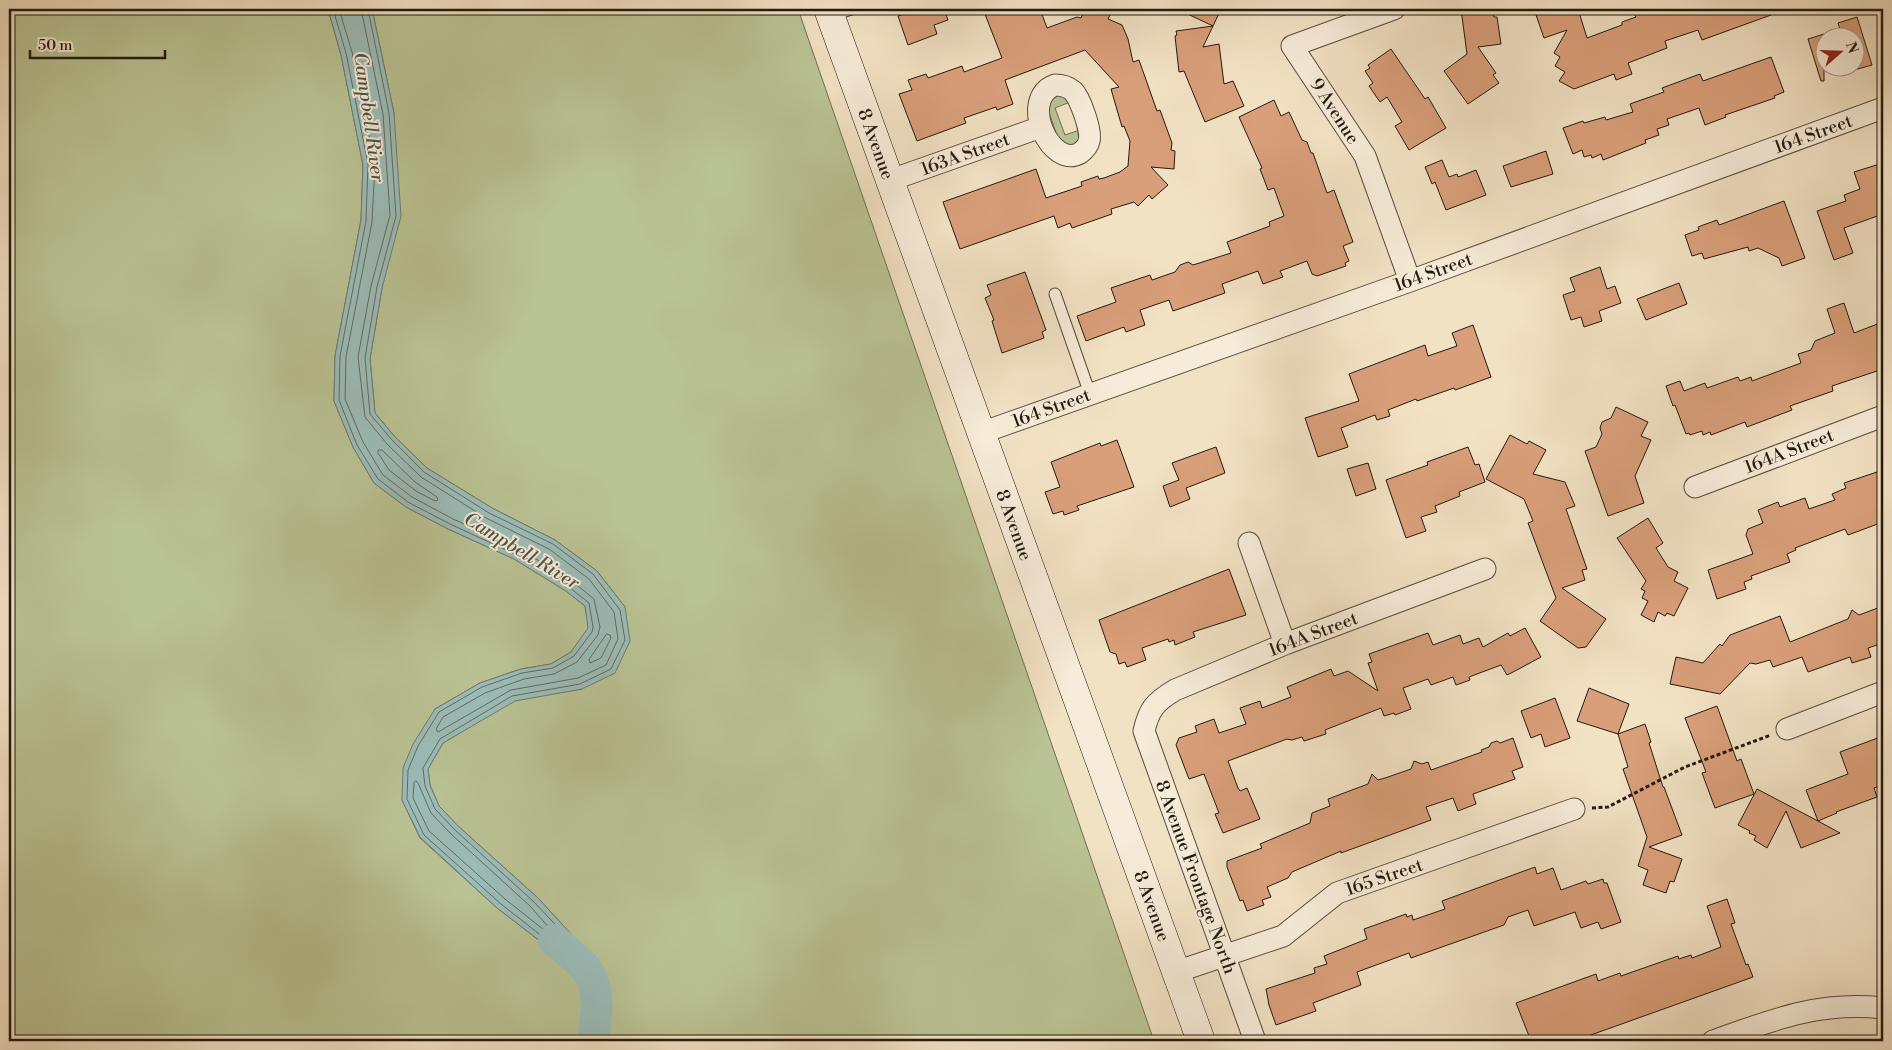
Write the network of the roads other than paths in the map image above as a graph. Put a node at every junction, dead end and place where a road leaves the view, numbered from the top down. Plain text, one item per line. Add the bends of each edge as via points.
1 (1394, 9) edge
2 (836, 11) edge
3 (1883, 108) edge
4 (1041, 127) dead end
5 (888, 181) junction
6 (1410, 281) junction
7 (1055, 294) dead end
8 (1090, 394) junction
9 (1883, 416) edge
10 (981, 433) junction
11 (1695, 487) dead end
12 (1249, 543) dead end
13 (1485, 569) dead end
14 (1285, 644) junction
15 (1883, 692) edge
16 (1148, 712) joint
17 (1787, 729) road end
18 (1574, 809) road end
19 (1224, 955) junction
20 (1176, 972) junction
21 (1883, 1008) edge
22 (1201, 1041) edge
23 (1255, 1041) edge
24 (1713, 1041) edge

1 - 6 street, 9 Avenue via 1292,46 1365,156
2 - 5 main road, 8 Avenue
3 - 6 street, 164 Street
4 - 5 street, 163A Street
5 - 10 main road, 8 Avenue
6 - 8 street, 164 Street
7 - 8 lane
8 - 10 street, 164 Street
9 - 11 street, 164A Street
10 - 20 main road, 8 Avenue
12 - 14 street
13 - 14 street, 164A Street
14 - 16 street, 164A Street via 1174,690
15 - 17 street
16 - 19 street, 8 Avenue Frontage North via 1144,731
18 - 19 street, 165 Street via 1337,893 1283,936
19 - 20 street, 165 Street
19 - 23 street, 8 Avenue Frontage North
20 - 22 main road, 8 Avenue
21 - 24 street via 1834,1006 1802,1011

